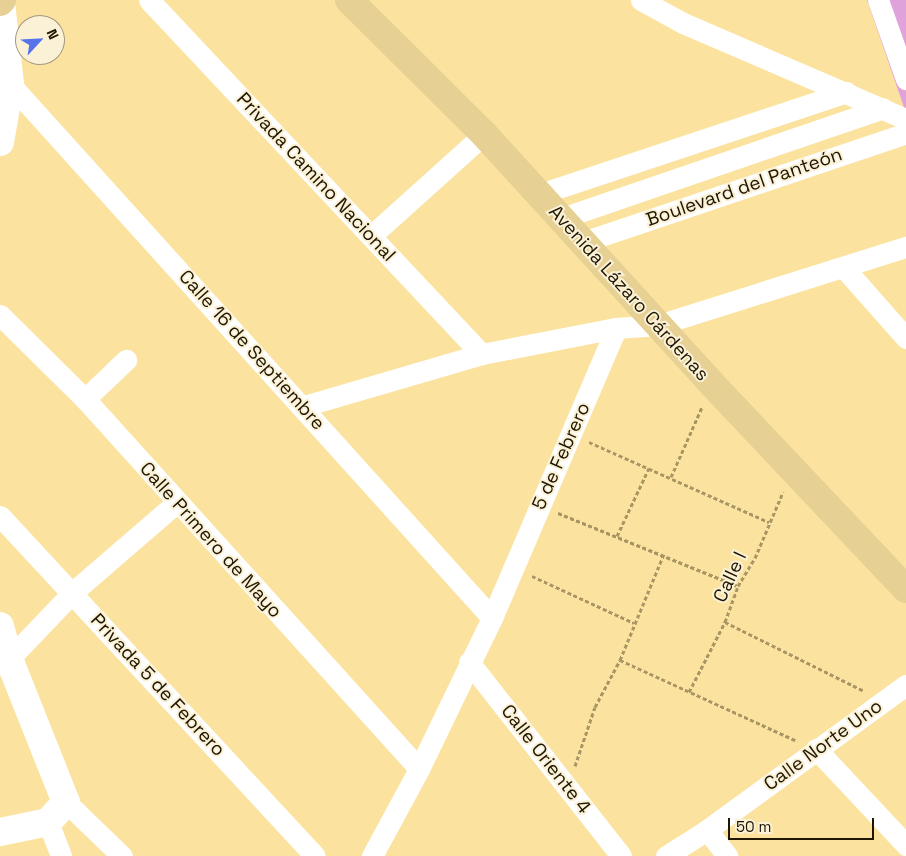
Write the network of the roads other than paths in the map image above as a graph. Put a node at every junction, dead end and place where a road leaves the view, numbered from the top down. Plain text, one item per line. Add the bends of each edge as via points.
1 (150, 0) edge
2 (349, 0) edge
3 (641, 0) edge
4 (878, 0) edge
5 (1, 1) edge
6 (906, 79) edge
7 (10, 84) junction
8 (846, 92) junction
9 (883, 108) junction
10 (906, 119) edge
11 (906, 133) edge
12 (484, 134) junction
13 (0, 142) edge
14 (540, 194) junction
15 (562, 218) junction
16 (372, 235) junction
17 (582, 242) junction
18 (906, 247) edge
19 (844, 268) junction
20 (0, 315) edge
21 (658, 325) junction
22 (616, 328) junction
23 (906, 338) edge
24 (482, 354) junction
25 (126, 360) dead end
26 (85, 400) junction
27 (304, 406) junction
28 (176, 503) junction
29 (0, 516) edge
30 (906, 589) edge
31 (73, 592) junction
32 (492, 618) junction
33 (0, 626) edge
34 (9, 659) junction
35 (469, 662) junction
36 (906, 685) edge
37 (816, 750) junction
38 (419, 769) junction
39 (66, 802) junction
40 (48, 822) junction
41 (707, 830) junction
42 (0, 832) edge
43 (906, 845) edge
44 (61, 856) edge
45 (122, 856) edge
46 (315, 856) edge
47 (372, 856) edge
48 (621, 856) edge
49 (666, 856) edge
50 (727, 856) edge

1 - 16 street, Privada Camino Nacional
2 - 12 main road, Avenida Lázaro Cárdenas
3 - 8 street via 683,23
4 - 6 street
5 - 7 street
7 - 13 street
7 - 27 street, Calle 16 de Septiembre
8 - 9 street
8 - 14 street
9 - 10 street
9 - 15 street, Boulevard del Panteón
11 - 17 street, Boulevard del Panteón
12 - 14 main road, Avenida Lázaro Cárdenas
12 - 16 street
14 - 15 main road, Avenida Lázaro Cárdenas
15 - 17 main road, Avenida Lázaro Cárdenas
16 - 24 street, Privada Camino Nacional
17 - 21 main road, Avenida Lázaro Cárdenas
18 - 19 street
19 - 21 street
19 - 23 street
20 - 26 street, Calle Primero de Mayo
21 - 22 street
21 - 30 main road, Avenida Lázaro Cárdenas
22 - 24 street
22 - 32 street, 5 de Febrero
24 - 27 street
25 - 26 street
26 - 28 street, Calle Primero de Mayo
27 - 32 street, Calle 16 de Septiembre
28 - 31 street
28 - 38 street, Calle Primero de Mayo
29 - 31 street, Privada 5 de Febrero
31 - 34 street
31 - 46 street, Privada 5 de Febrero
32 - 35 street, 5 de Febrero
33 - 34 street
34 - 39 street
35 - 38 street, 5 de Febrero
35 - 48 street, Calle Oriente 4
36 - 37 street, Calle Norte Uno
37 - 41 street, Calle Norte Uno
37 - 43 street
38 - 47 street, 5 de Febrero
39 - 40 street
39 - 45 street
40 - 42 street
40 - 44 street
41 - 49 street, Calle Norte Uno
41 - 50 street

